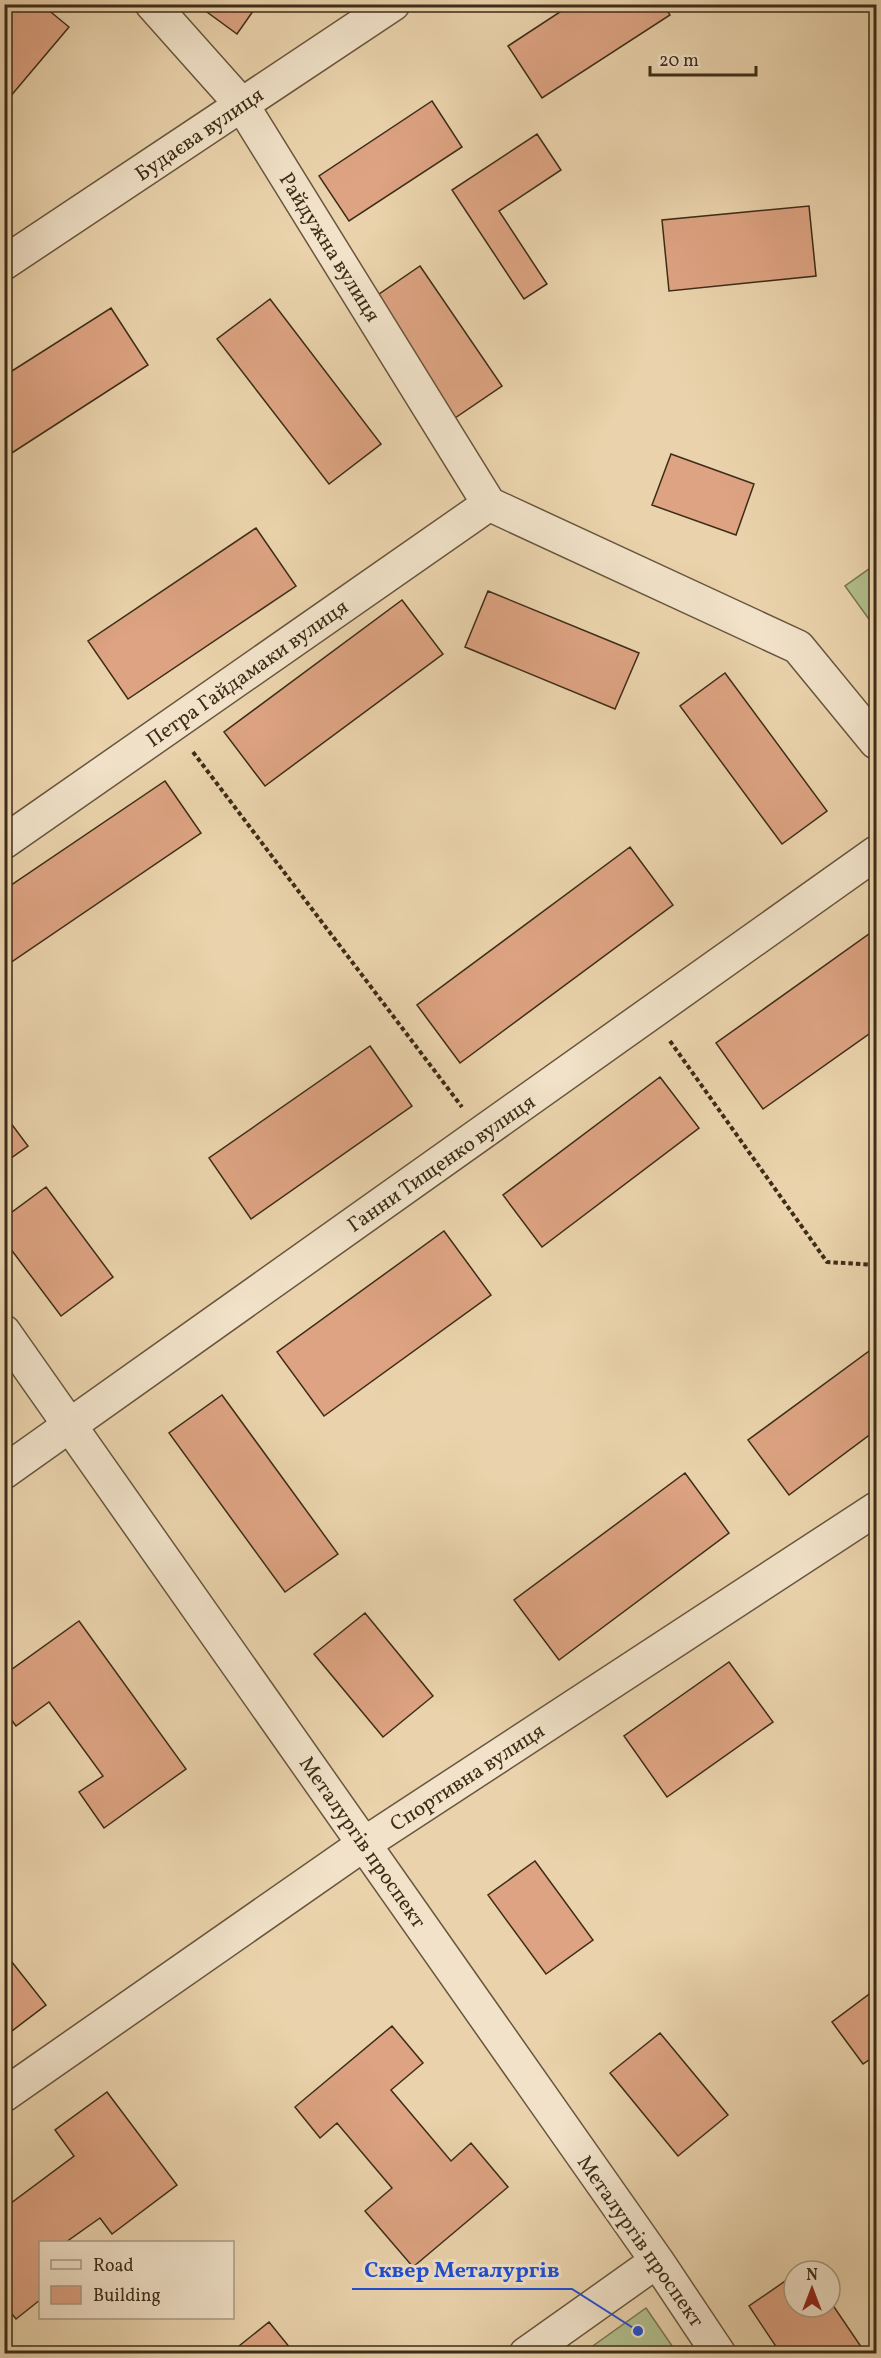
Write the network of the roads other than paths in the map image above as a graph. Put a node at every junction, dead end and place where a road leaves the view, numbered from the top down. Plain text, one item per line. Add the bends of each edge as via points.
1 (152, 4) edge
2 (393, 4) edge
3 (242, 105) junction
4 (4, 263) edge
5 (489, 504) junction
6 (876, 742) edge
7 (4, 842) edge
8 (876, 853) edge
9 (4, 1332) edge
10 (70, 1426) junction
11 (4, 1472) edge
12 (876, 1509) edge
13 (364, 1844) junction
14 (4, 2095) edge
15 (657, 2261) junction
16 (526, 2354) edge
17 (719, 2354) edge

1 - 3 street, Райдужна вулиця
2 - 3 street, Будаєва вулиця
3 - 4 street, Будаєва вулиця
3 - 5 street, Райдужна вулиця
5 - 6 street via 798,647
5 - 7 street, Петра Гайдамаки вулиця
8 - 10 street, Ганни Тищенко вулиця
9 - 10 street, Металургів проспект
10 - 11 street, Ганни Тищенко вулиця
10 - 13 street, Металургів проспект
12 - 13 street, Спортивна вулиця
13 - 14 street, Спортивна вулиця
13 - 15 street, Металургів проспект
15 - 16 street
15 - 17 street, Металургів проспект

